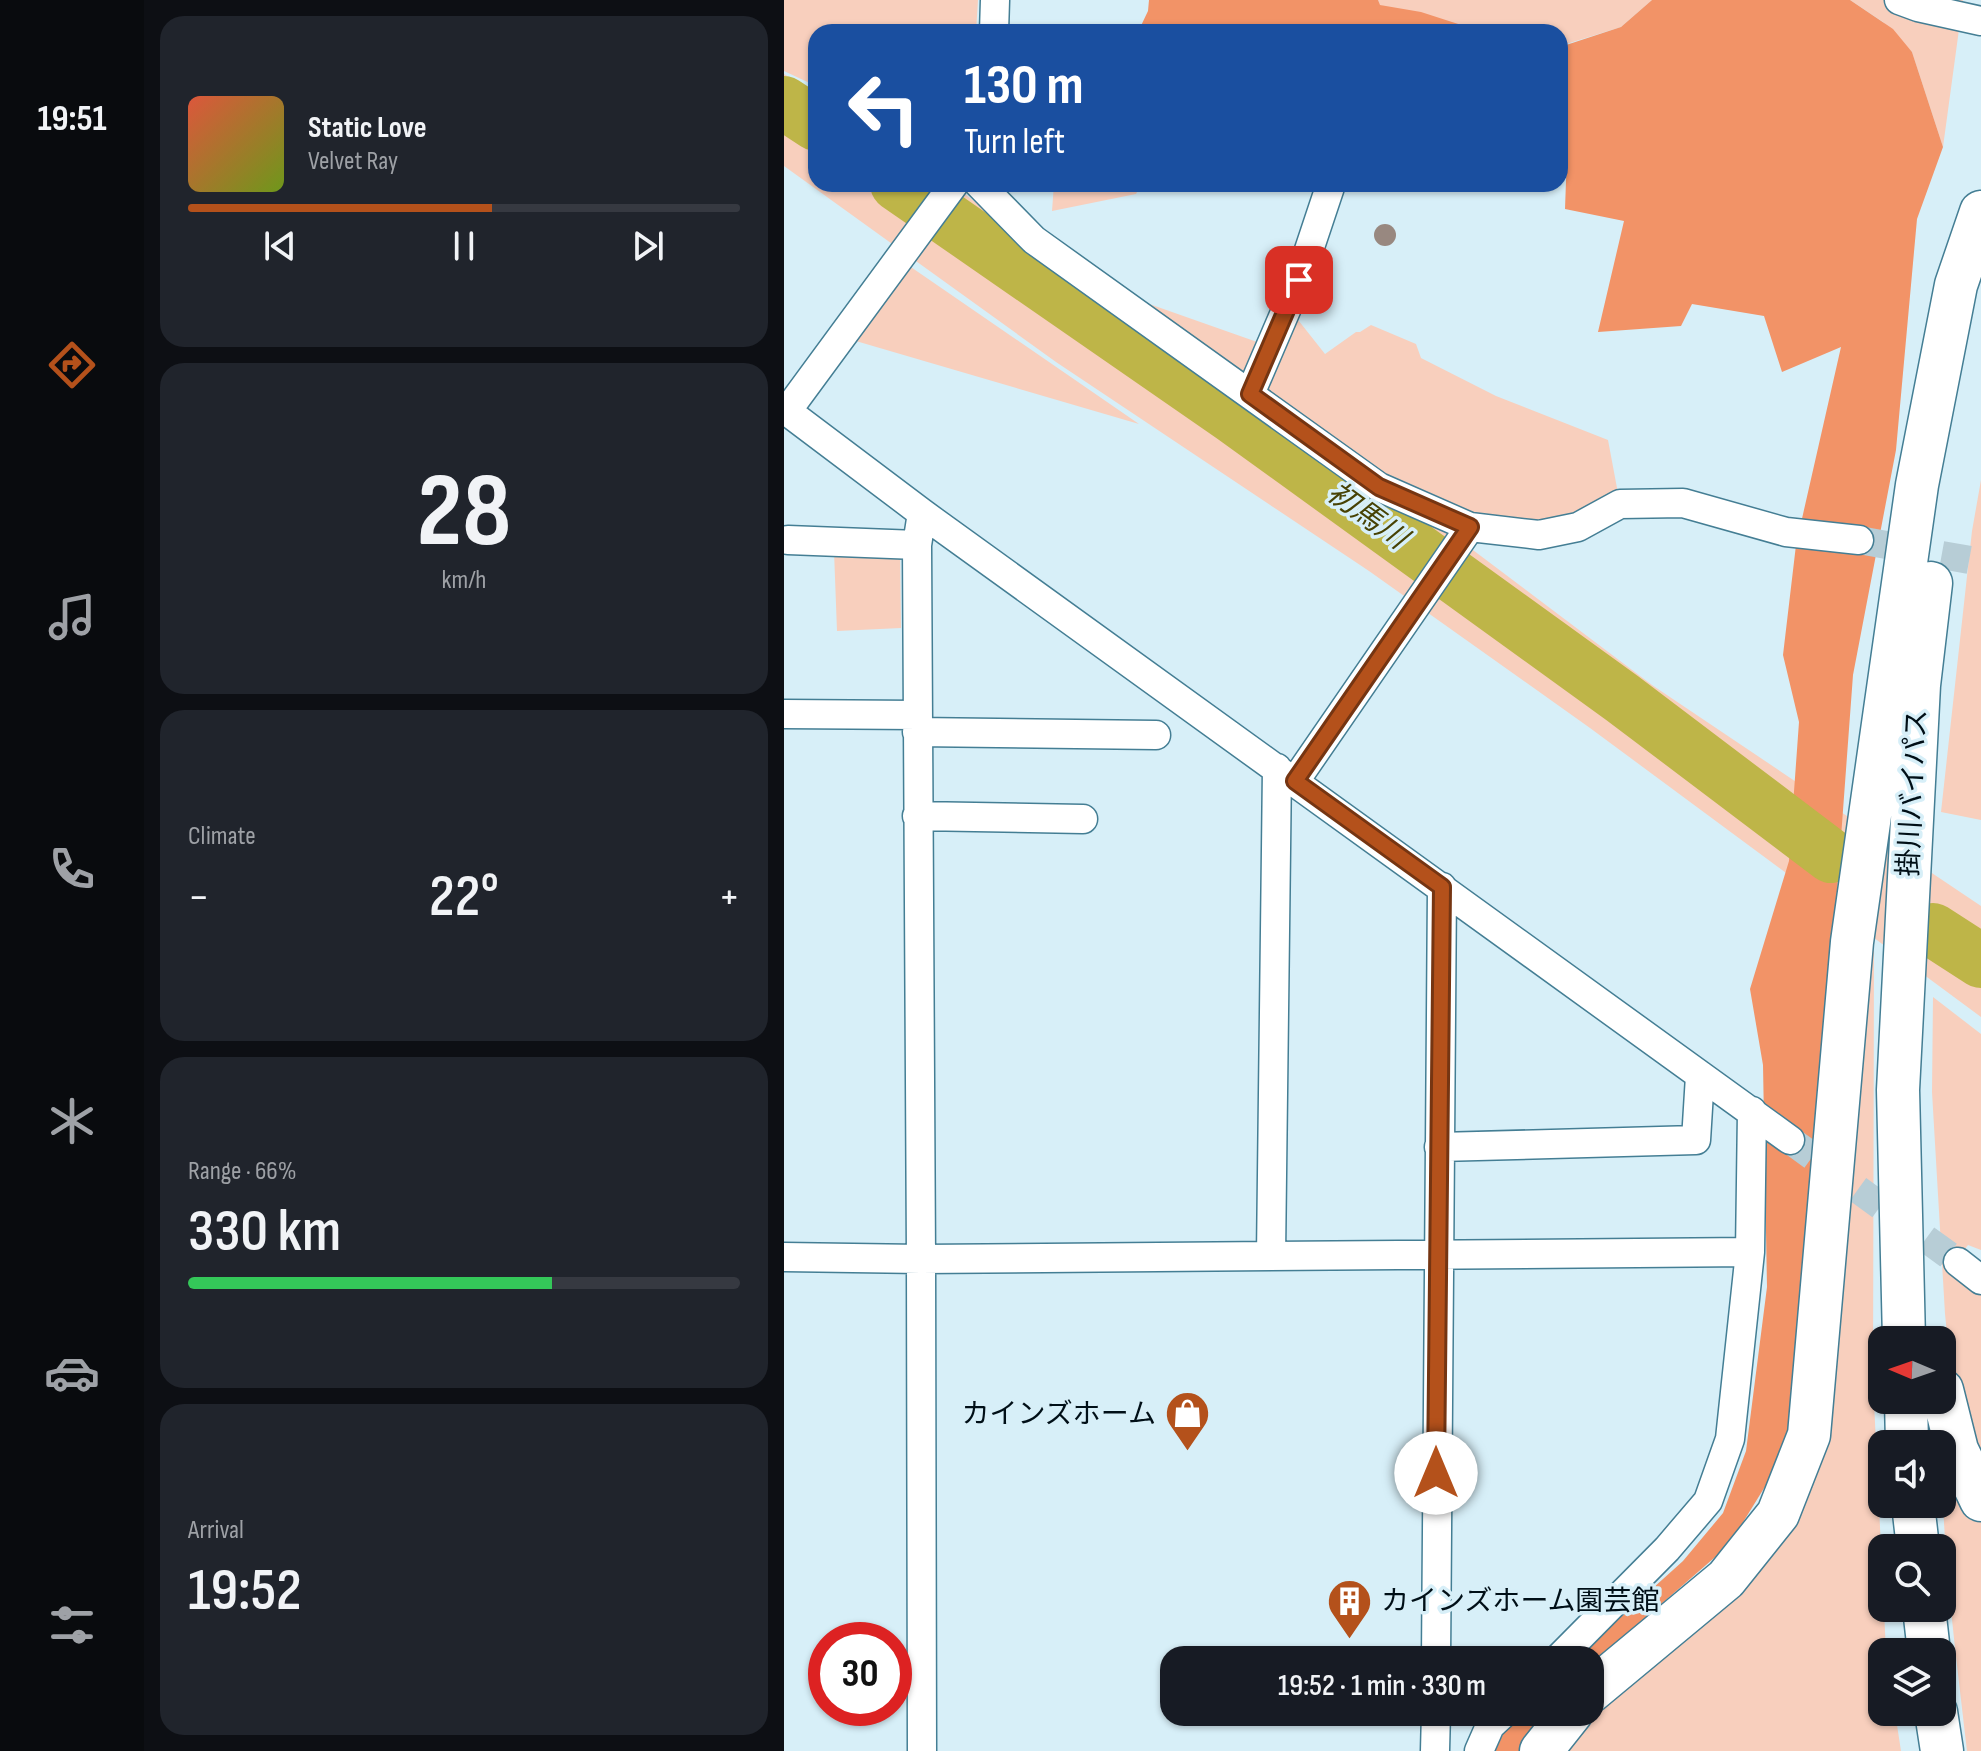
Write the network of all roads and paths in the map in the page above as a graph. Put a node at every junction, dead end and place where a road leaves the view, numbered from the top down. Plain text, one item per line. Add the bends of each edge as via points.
1 (995, 0) edge
2 (1908, 4) edge
3 (1981, 21) edge
4 (994, 24) edge
5 (948, 192) edge
6 (987, 192) edge
7 (1328, 192) edge
8 (1981, 212) edge
9 (1981, 250) edge
10 (1250, 394) junction
11 (785, 410) edge
12 (922, 513) junction
13 (1464, 536) junction
14 (788, 540) dead end
15 (1859, 540) tunnel mouth
16 (917, 545) junction
17 (784, 714) edge
18 (917, 724) junction
19 (1156, 735) dead end
20 (1286, 774) junction
21 (917, 816) junction
22 (1083, 819) dead end
23 (1442, 887) junction
24 (1904, 944) junction
25 (1700, 1076) junction
26 (1752, 1111) junction
27 (1790, 1140) tunnel mouth
28 (1439, 1147) junction
29 (1750, 1252) junction
30 (1437, 1255) junction
31 (1271, 1256) junction
32 (784, 1257) edge
33 (921, 1259) junction
34 (1958, 1262) tunnel mouth
35 (1981, 1280) edge
36 (1904, 1326) edge
37 (1931, 1326) edge
38 (1948, 1414) edge
39 (1981, 1500) edge
40 (1436, 1646) edge
41 (1571, 1646) edge
42 (1604, 1680) edge
43 (1436, 1726) edge
44 (1490, 1726) edge
45 (1561, 1726) edge
46 (1938, 1726) edge
47 (922, 1751) edge
48 (1435, 1751) edge
49 (1479, 1751) edge
50 (1541, 1751) edge
51 (1942, 1751) edge

1 - 4 street
2 - 3 street
5 - 11 street
6 - 10 street via 1034,240
7 - 10 street via 1299,280
8 - 42 highway via 1956,285 1917,485 1854,926 1809,1435 1778,1514 1726,1579
9 - 24 highway, 掛川バイパス via 1938,520 1919,685
10 - 13 street via 1379,487
11 - 12 street
12 - 16 street
12 - 20 street
13 - 15 street via 1539,535 1578,527 1620,504 1683,503 1786,532
13 - 20 street via 1419,603
14 - 16 street
16 - 18 street
17 - 18 street
18 - 19 street
18 - 21 street
20 - 23 street
20 - 31 street
21 - 22 street
21 - 33 street
23 - 25 street
23 - 28 street
24 - 36 highway, 掛川バイパス via 1898,1090
24 - 37 highway
25 - 26 street
25 - 28 street via 1696,1140
26 - 27 street
26 - 29 street
28 - 30 street
29 - 30 street
29 - 41 street via 1730,1439 1708,1501
30 - 31 street
30 - 40 street
31 - 33 street
32 - 33 street
33 - 47 street
34 - 35 street
38 - 39 highway via 1957,1450
43 - 48 street
44 - 49 street
45 - 50 highway
46 - 51 highway

